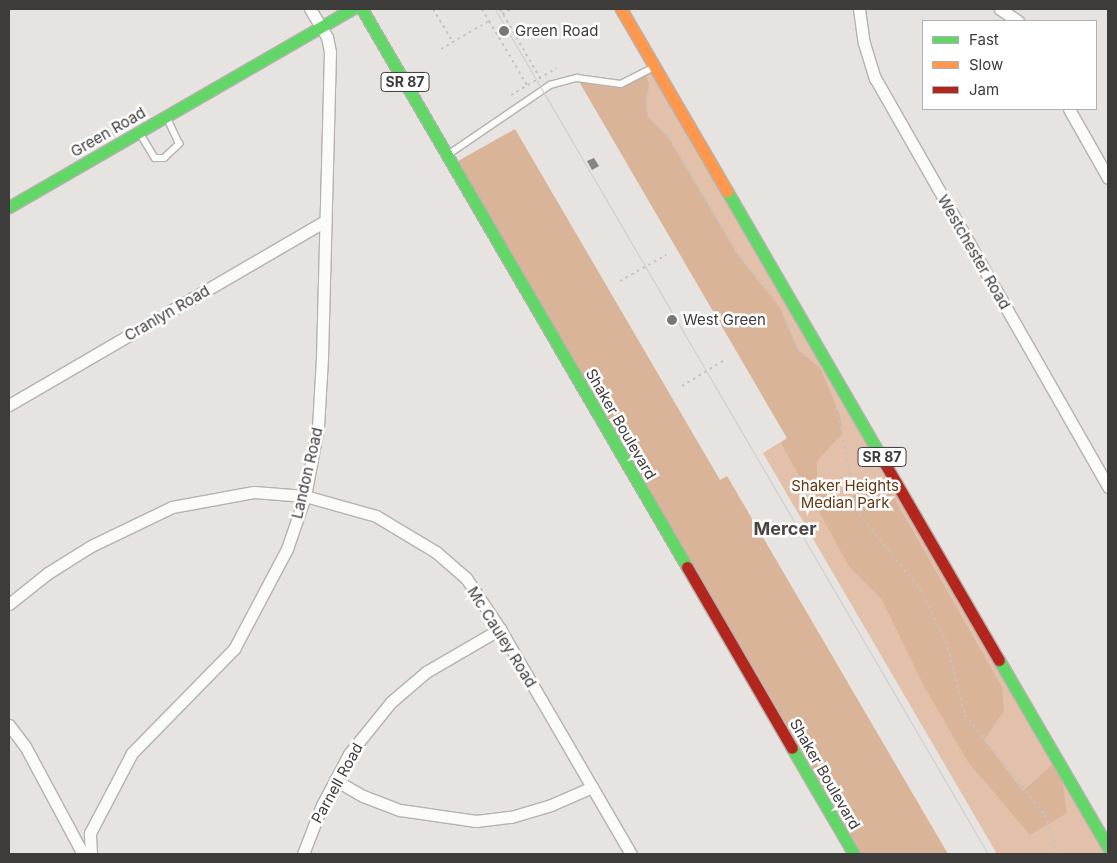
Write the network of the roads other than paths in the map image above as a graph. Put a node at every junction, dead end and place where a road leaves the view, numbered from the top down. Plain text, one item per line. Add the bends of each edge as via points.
1 (310, 9) edge
2 (352, 9) edge
3 (362, 9) edge
4 (620, 9) edge
5 (859, 9) edge
6 (322, 27) junction
7 (655, 68) junction
8 (1070, 110) edge
9 (166, 116) junction
10 (139, 131) junction
11 (447, 155) junction
12 (1108, 178) edge
13 (9, 206) edge
14 (325, 221) junction
15 (9, 405) edge
16 (1108, 488) edge
17 (305, 496) junction
18 (9, 604) edge
19 (500, 629) junction
20 (9, 725) edge
21 (335, 780) junction
22 (592, 787) junction
23 (1108, 847) edge
24 (82, 854) edge
25 (91, 854) edge
26 (303, 854) edge
27 (631, 854) edge
28 (854, 854) edge

1 - 6 street, Landon Road
2 - 6 main road, Green Road
3 - 11 main road, Shaker Boulevard / SR 87
4 - 7 main road, SR 87
5 - 16 street, Westchester Road via 864,43 875,78
6 - 9 main road, Green Road
6 - 14 street, Landon Road via 330,52
7 - 11 lane via 621,84 577,78 550,85
7 - 23 main road, SR 87
8 - 12 street
9 - 10 main road, Green Road
9 - 10 lane via 179,144 164,158 155,158
10 - 13 main road, Green Road
11 - 28 main road, Shaker Boulevard / SR 87
14 - 15 street, Cranlyn Road
14 - 17 street, Landon Road via 318,428
17 - 18 street, Mc Cauley Road via 254,492 172,507 91,546 48,573
17 - 19 street, Mc Cauley Road via 376,516 406,532 466,578
17 - 25 street, Landon Road via 287,549 234,649 132,753 90,833
19 - 21 street, Parnell Road via 426,672 391,702 349,754
19 - 22 street, Mc Cauley Road
20 - 24 street via 25,746
21 - 22 street via 363,796 400,810 476,820 511,818
21 - 26 street, Parnell Road via 307,838
22 - 27 street, Mc Cauley Road

